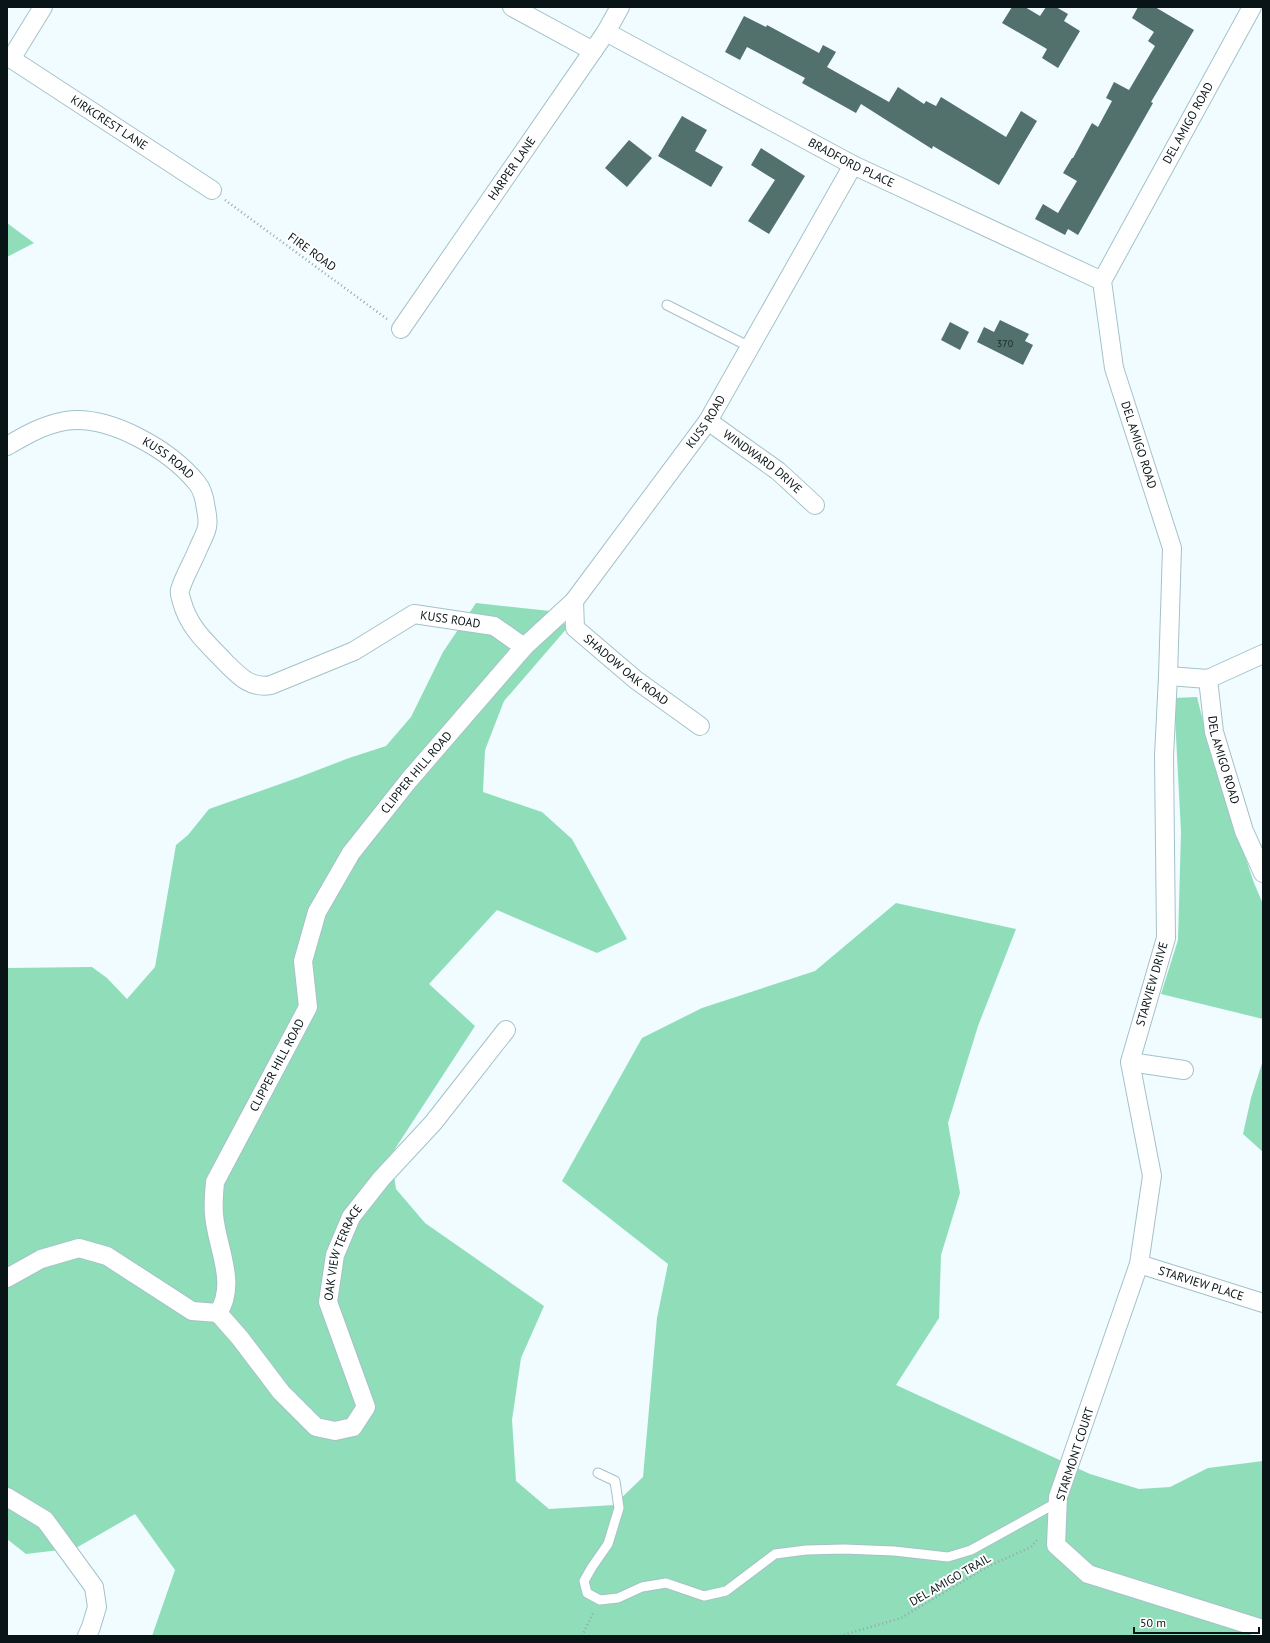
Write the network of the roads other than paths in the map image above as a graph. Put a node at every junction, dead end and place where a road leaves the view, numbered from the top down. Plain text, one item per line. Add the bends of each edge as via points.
1 (43, 7) edge
2 (512, 7) edge
3 (620, 7) edge
4 (1252, 7) edge
5 (606, 32) junction
6 (593, 51) junction
7 (9, 58) edge
8 (853, 164) junction
9 (212, 190) road end
10 (1102, 281) junction
11 (667, 305) dead end
12 (401, 329) road end
13 (750, 347) junction
14 (708, 421) junction
15 (7, 446) edge
16 (815, 506) dead end
17 (574, 601) junction
18 (524, 647) junction
19 (1263, 654) edge
20 (1168, 676) junction
21 (1208, 679) junction
22 (700, 726) dead end
23 (1263, 873) edge
24 (506, 1030) dead end
25 (1130, 1062) junction
26 (1184, 1070) dead end
27 (1139, 1264) junction
28 (7, 1278) edge
29 (1263, 1303) edge
30 (218, 1313) junction
31 (598, 1473) dead end
32 (7, 1497) edge
33 (1058, 1511) junction
34 (1263, 1629) edge
35 (87, 1636) edge

1 - 7 street
2 - 6 street
3 - 5 street, HARPER LANE
4 - 10 street, DEL AMIGO ROAD
5 - 6 street, HARPER LANE
5 - 8 street, BRADFORD PLACE
6 - 12 street, HARPER LANE
7 - 9 street, KIRKCREST LANE
8 - 10 street, BRADFORD PLACE
8 - 13 street, KUSS ROAD
10 - 20 street, DEL AMIGO ROAD via 1114,368 1172,548
11 - 13 lane
13 - 14 street, KUSS ROAD
14 - 16 street, WINDWARD DRIVE via 778,471
14 - 17 street, KUSS ROAD
15 - 18 street, KUSS ROAD via 37,428 66,421 92,421 115,427 138,438 181,467 198,484 206,507 208,526 179,592 185,614 196,633 248,683 258,686 270,685 354,651 414,614 494,626
17 - 18 street, KUSS ROAD
17 - 22 street, SHADOW OAK ROAD via 575,628 636,680
18 - 30 street, CLIPPER HILL ROAD via 409,780 351,853 317,912 303,961 308,1007 215,1182 214,1214 227,1280 224,1305
19 - 21 street
20 - 21 street
20 - 25 street, STARVIEW DRIVE via 1164,756 1166,938
21 - 23 street, DEL AMIGO ROAD via 1214,732 1244,831
24 - 30 street, OAK VIEW TERRACE via 432,1123 381,1179 351,1217 335,1256 328,1302 366,1407 354,1427 334,1431 316,1427 281,1392
25 - 26 street
25 - 27 street, STARVIEW DRIVE via 1152,1176
27 - 29 street, STARVIEW PLACE
27 - 33 street, STARMONT COURT via 1058,1497
28 - 30 street via 41,1259 79,1248 107,1256 192,1311
31 - 33 lane via 615,1481 619,1508 608,1544 584,1582 587,1592 600,1600 618,1598 642,1587 666,1583 704,1596 726,1592 775,1554 806,1550 894,1551 948,1557 970,1550
32 - 35 street via 45,1520 94,1587 96,1607
33 - 34 street, STARMONT COURT via 1056,1545 1088,1574

